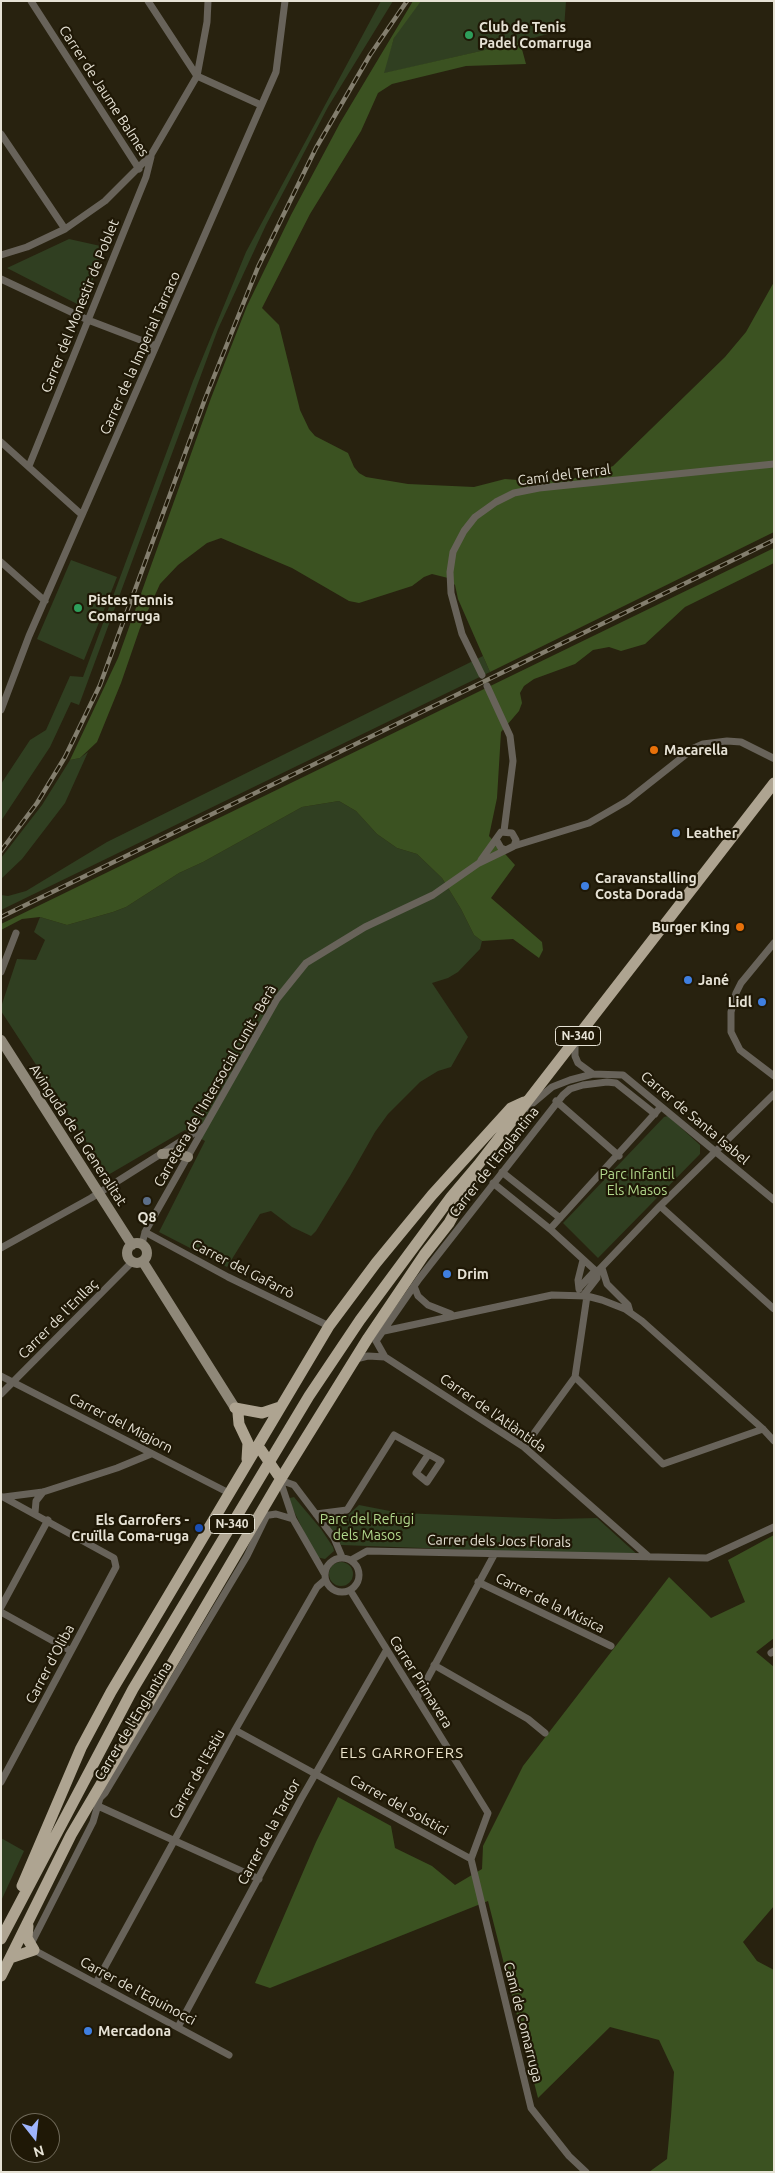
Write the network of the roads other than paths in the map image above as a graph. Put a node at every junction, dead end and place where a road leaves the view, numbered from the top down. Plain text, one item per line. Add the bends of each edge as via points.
1 (31, 1) edge
2 (148, 1) edge
3 (208, 1) edge
4 (285, 1) edge
5 (196, 76) junction
6 (261, 104) junction
7 (1, 134) edge
8 (151, 155) junction
9 (139, 169) junction
10 (65, 229) junction
11 (1, 254) edge
12 (1, 280) edge
13 (88, 320) junction
14 (156, 346) junction
15 (1, 442) edge
16 (774, 464) edge
17 (29, 466) junction
18 (82, 515) junction
19 (1, 562) edge
20 (45, 601) junction
21 (482, 675) dead end
22 (488, 686) dead end
23 (2, 707) edge
24 (772, 758) edge
25 (774, 783) edge
26 (504, 831) junction
27 (515, 837) junction
28 (533, 840) junction
29 (497, 841) junction
30 (514, 846) junction
31 (506, 850) junction
32 (479, 863) junction
33 (16, 933) dead end
34 (774, 943) edge
35 (1, 972) edge
36 (575, 1039) junction
37 (1, 1040) edge
38 (593, 1074) junction
39 (774, 1076) edge
40 (774, 1094) edge
41 (528, 1100) junction
42 (556, 1101) junction
43 (661, 1106) junction
44 (519, 1111) junction
45 (655, 1114) junction
46 (207, 1125) junction
47 (715, 1152) junction
48 (162, 1154) junction
49 (619, 1156) junction
50 (188, 1158) junction
51 (478, 1165) junction
52 (502, 1172) junction
53 (493, 1183) junction
54 (98, 1193) junction
55 (774, 1200) edge
56 (660, 1206) junction
57 (560, 1218) junction
58 (550, 1229) junction
59 (145, 1232) junction
60 (137, 1244) junction
61 (1, 1247) edge
62 (583, 1260) junction
63 (138, 1262) junction
64 (599, 1270) junction
65 (411, 1275) junction
66 (414, 1288) junction
67 (582, 1294) junction
68 (774, 1309) edge
69 (630, 1312) junction
70 (454, 1315) junction
71 (329, 1326) junction
72 (384, 1331) junction
73 (372, 1340) junction
74 (385, 1357) junction
75 (354, 1360) junction
76 (1, 1376) edge
77 (575, 1377) junction
78 (12, 1382) junction
79 (1, 1394) edge
80 (280, 1407) junction
81 (237, 1410) junction
82 (763, 1429) junction
83 (774, 1441) edge
84 (260, 1447) junction
85 (524, 1447) junction
86 (151, 1454) junction
87 (428, 1455) dead end
88 (246, 1465) junction
89 (279, 1477) junction
90 (43, 1492) junction
91 (229, 1493) junction
92 (2, 1497) edge
93 (35, 1513) junction
94 (316, 1514) junction
95 (263, 1517) junction
96 (293, 1519) junction
97 (48, 1520) junction
98 (774, 1527) edge
99 (494, 1555) junction
100 (342, 1557) junction
101 (649, 1557) junction
102 (351, 1560) junction
103 (324, 1577) junction
104 (478, 1582) junction
105 (350, 1590) junction
106 (1, 1607) edge
107 (1, 1612) edge
108 (611, 1646) dead end
109 (71, 1651) junction
110 (386, 1651) junction
111 (434, 1665) junction
112 (417, 1698) junction
113 (235, 1730) junction
114 (545, 1733) dead end
115 (4, 1770) edge
116 (316, 1772) junction
117 (1, 1782) edge
118 (98, 1806) junction
119 (71, 1834) junction
120 (174, 1840) junction
121 (471, 1860) junction
122 (259, 1879) junction
123 (18, 1903) junction
124 (32, 1913) junction
125 (1, 1939) edge
126 (32, 1947) junction
127 (10, 1958) junction
128 (1, 1976) edge
129 (96, 1983) junction
130 (178, 2027) junction
131 (229, 2055) dead end
132 (586, 2172) edge

1 - 9 street, Carrer de Jaume Balmes
2 - 5 street
3 - 5 street
4 - 6 street, Carrer de la Imperial Tarraco via 276,72
5 - 6 street
5 - 8 street
6 - 14 street, Carrer de la Imperial Tarraco
7 - 10 street
8 - 9 street
8 - 13 street, Carrer del Monestir de Poblet via 146,178
9 - 10 street via 105,200
10 - 11 street via 27,247
12 - 13 street
13 - 14 street
13 - 17 street, Carrer del Monestir de Poblet
14 - 18 street, Carrer de la Imperial Tarraco
15 - 17 street
16 - 21 street, Camí del Terral via 539,488 514,493 496,502 464,530 453,552 450,572 451,593 462,634
17 - 18 street
18 - 20 street, Carrer de la Imperial Tarraco
19 - 20 street
20 - 23 street, Carrer de la Imperial Tarraco
22 - 26 street via 510,736 513,760
24 - 28 street via 741,742 713,742 690,752 627,801 589,824
25 - 36 main road, N-340
26 - 27 street via 510,831
26 - 29 street
27 - 28 street
27 - 30 street
28 - 30 street
29 - 31 street
29 - 32 street, Carretera de l'Intersocial Cunit - Berà
30 - 31 street
31 - 32 street, Carretera de l'Intersocial Cunit - Berà
32 - 46 street, Carretera de l'Intersocial Cunit - Berà via 433,895 365,927 306,963 277,999
33 - 35 street
34 - 39 street via 741,983 731,1012 731,1032 740,1050
36 - 38 street via 578,1063
36 - 41 main road, N-340
37 - 54 street, Avinguda de la Generalitat
38 - 43 street, Carrer de Santa Isabel via 623,1075
38 - 44 street, Carrer de Santa Isabel via 552,1087
40 - 47 street
41 - 44 main road, N-340
41 - 71 main road via 512,1108 432,1195
42 - 45 street, Carrer de l'Englantina via 570,1089 607,1082 621,1086
42 - 49 street
42 - 52 street, Carrer de l'Englantina
43 - 45 street
43 - 47 street, Carrer de Santa Isabel
44 - 51 main road, N-340
45 - 49 street
46 - 48 street
46 - 50 street, Carretera de l'Intersocial Cunit - Berà
47 - 55 street, Carrer de Santa Isabel
47 - 56 street
48 - 50 street via 176,1153
48 - 54 street
49 - 57 street
50 - 59 street, Carretera de l'Intersocial Cunit - Berà
51 - 65 main road via 474,1180 449,1222
51 - 123 main road, N-340 via 366,1312 309,1396 133,1689
52 - 53 street, Carrer de l'Englantina
52 - 57 street
53 - 58 street
53 - 66 street, Carrer de l'Englantina
54 - 60 street, Avinguda de la Generalitat
54 - 61 street
56 - 64 street
56 - 68 street
57 - 58 street
58 - 62 street
59 - 60 street, Carretera de l'Intersocial Cunit - Berà
59 - 71 street, Carrer del Gafarrò
60 - 63 street via 127,1253
60 - 63 street via 148,1252
62 - 64 street
62 - 67 street via 578,1280
63 - 78 street, Carrer de l'Enllaç
63 - 81 street
64 - 67 street via 593,1273
64 - 69 street via 607,1284 628,1304
65 - 66 street
65 - 73 main road
66 - 70 street via 428,1305
66 - 72 street, Carrer de l'Englantina
67 - 69 street
67 - 70 street via 552,1295
67 - 77 street
69 - 82 street
70 - 72 street
71 - 80 main road
72 - 73 street, Carrer de l'Englantina
73 - 74 street, Carrer de l'Atlàntida
73 - 75 main road
74 - 75 street via 368,1356
74 - 85 street, Carrer de l'Atlàntida
75 - 89 main road
76 - 78 street, Carrer del Migjorn
77 - 82 street via 663,1464
77 - 85 street
78 - 79 street, Carrer de l'Enllaç
78 - 86 street, Carrer del Migjorn
80 - 81 main road via 262,1413
80 - 84 main road
81 - 84 main road
81 - 88 main road via 239,1424 248,1443
82 - 83 street
84 - 88 main road
84 - 89 main road, bridge
85 - 101 street, Carrer de l'Atlàntida
86 - 90 street
86 - 91 street, Carrer del Migjorn
87 - 94 street via 394,1435 347,1510
88 - 91 main road
89 - 94 street via 294,1485
89 - 95 main road
89 - 96 street
90 - 92 street
90 - 93 street via 36,1501
91 - 123 main road via 81,1748 21,1887
92 - 93 street
93 - 97 street
94 - 100 street via 334,1538
95 - 96 street via 282,1515
95 - 118 street, Carrer de l'Englantina via 247,1556
95 - 119 main road
96 - 103 street
97 - 106 street
97 - 109 street, Carrer d'Oliba via 114,1558 116,1567
98 - 101 street, Carrer dels Jocs Florals via 707,1558
99 - 101 street, Carrer dels Jocs Florals
99 - 102 street, Carrer dels Jocs Florals via 367,1550
99 - 104 street
100 - 102 street
100 - 103 street via 330,1562
102 - 105 street via 359,1574 356,1586
103 - 105 street via 328,1586 337,1592
103 - 113 street, Carrer de l'Estiu
104 - 108 street, Carrer de la Música
104 - 111 street
105 - 110 street, Carrer Primavera
107 - 109 street
109 - 115 street, Carrer d'Oliba
110 - 112 street, Carrer Primavera
110 - 116 street, Carrer de la Tardor
111 - 112 street
111 - 114 street via 528,1719
112 - 121 street, Carrer Primavera via 488,1813
113 - 116 street, Carrer del Solstici
113 - 120 street, Carrer de l'Estiu
115 - 117 street, Carrer d'Oliba
116 - 121 street, Carrer del Solstici
116 - 122 street, Carrer de la Tardor
118 - 119 street
118 - 120 street
118 - 126 street, Carrer de l'Englantina
119 - 124 main road
120 - 122 street
120 - 129 street, Carrer de l'Estiu
121 - 132 street, Camí de Comarruga via 531,2108
122 - 130 street, Carrer de la Tardor
123 - 125 main road, N-340
124 - 126 main road via 27,1938
124 - 127 main road
126 - 127 main road
126 - 129 street, Carrer de l'Equinocci
127 - 128 main road
129 - 130 street, Carrer de l'Equinocci
130 - 131 street, Carrer de l'Equinocci

